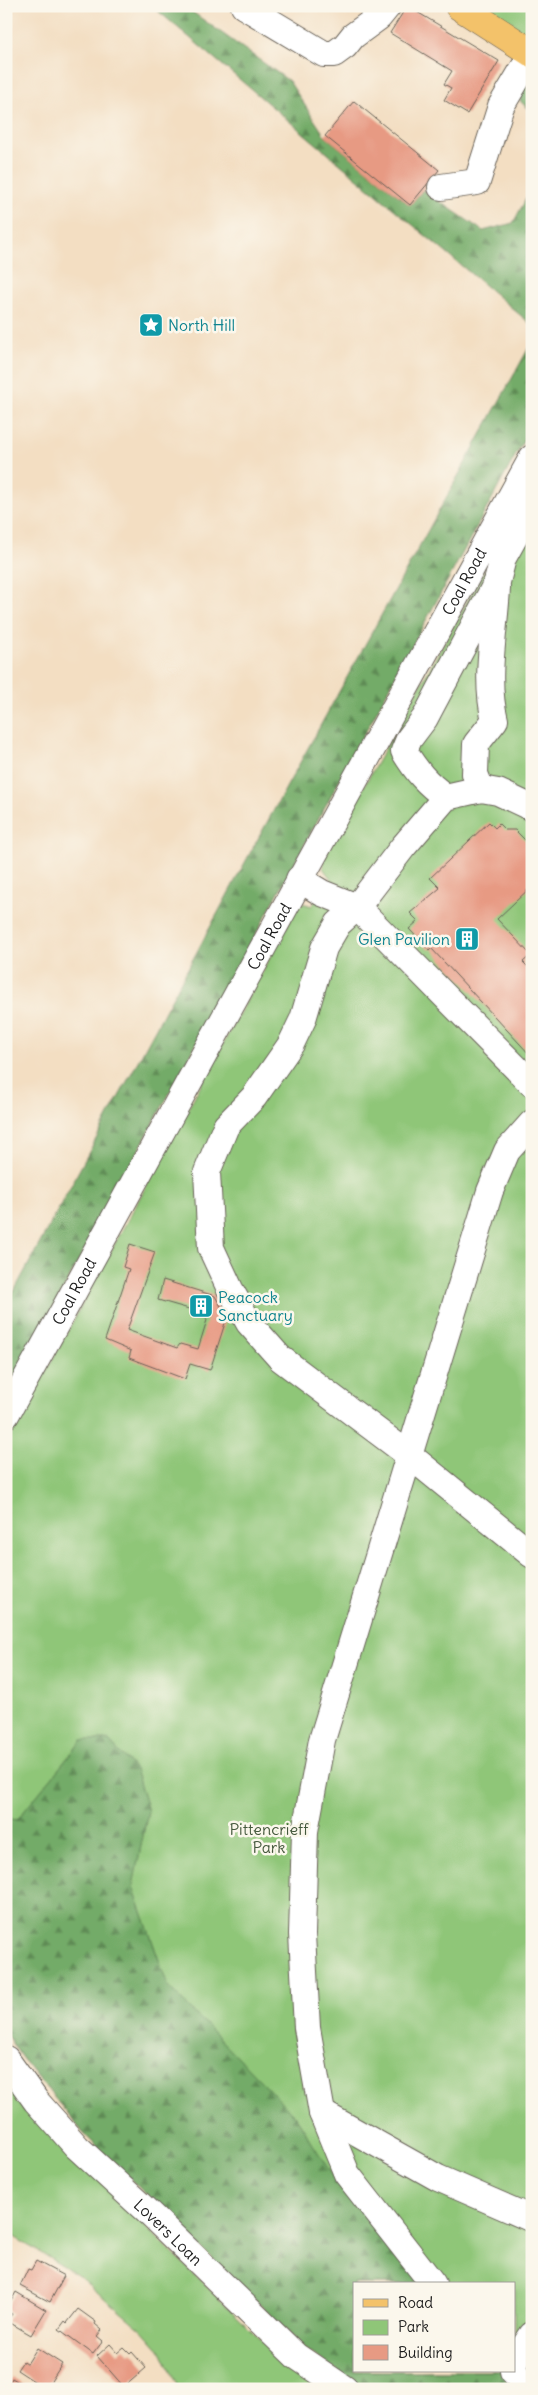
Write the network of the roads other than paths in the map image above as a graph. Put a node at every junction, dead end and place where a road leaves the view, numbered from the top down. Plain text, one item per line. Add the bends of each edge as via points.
1 (244, 6) edge
2 (388, 6) edge
3 (459, 6) edge
4 (532, 54) edge
5 (441, 187) dead end
6 (532, 458) edge
7 (532, 506) edge
8 (497, 582) junction
9 (481, 789) junction
10 (446, 797) junction
11 (532, 808) edge
12 (299, 879) junction
13 (357, 907) junction
14 (532, 1084) edge
15 (532, 1123) edge
16 (6, 1415) edge
17 (409, 1455) junction
18 (532, 1554) edge
19 (6, 2059) edge
20 (322, 2113) junction
21 (532, 2219) edge
22 (431, 2282) edge
23 (532, 2335) edge
24 (516, 2359) edge
25 (514, 2372) edge
26 (345, 2389) edge
27 (529, 2389) edge

1 - 2 street via 324,54 334,54 345,46
3 - 4 main road
4 - 5 street via 501,106 478,182
6 - 12 street, Coal Road
7 - 8 street via 503,558
8 - 9 street via 491,679 495,720 476,744 475,774
8 - 10 street via 404,751 429,786
9 - 10 street
9 - 11 street via 498,792
10 - 13 street
12 - 13 street via 322,893
12 - 16 street, Coal Road
13 - 14 street
13 - 17 street via 338,924 324,948 303,1019 291,1044 254,1097 226,1126 207,1172 211,1248 249,1323 280,1358
15 - 17 street via 507,1151 490,1191
17 - 18 street
17 - 20 street via 322,1740 305,1832 302,1934 307,2028
19 - 26 street, Lovers Loan via 36,2101 77,2147 296,2356
20 - 21 street via 438,2178
20 - 22 street via 347,2174
23 - 24 street
25 - 27 street

